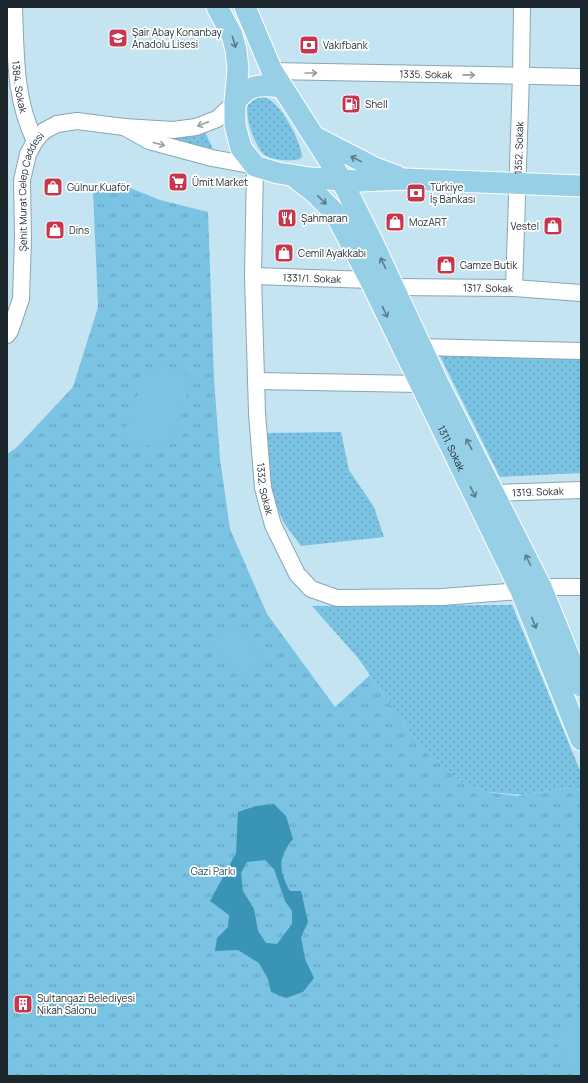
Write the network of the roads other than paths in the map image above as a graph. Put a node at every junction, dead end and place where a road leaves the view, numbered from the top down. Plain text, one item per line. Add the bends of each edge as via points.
1 (14, 7) edge
2 (217, 7) edge
3 (522, 7) edge
4 (246, 8) edge
5 (521, 75) junction
6 (12, 77) edge
7 (581, 77) edge
8 (276, 79) junction
9 (235, 102) junction
10 (124, 128) junction
11 (314, 136) junction
12 (35, 141) junction
13 (255, 166) junction
14 (292, 175) junction
15 (341, 179) junction
16 (405, 179) junction
17 (518, 184) junction
18 (581, 186) edge
19 (253, 276) junction
20 (370, 280) junction
21 (394, 287) junction
22 (514, 288) junction
23 (581, 293) edge
24 (7, 335) edge
25 (421, 347) junction
26 (581, 351) edge
27 (256, 381) junction
28 (420, 384) junction
29 (581, 490) edge
30 (495, 493) junction
31 (581, 587) edge
32 (531, 589) junction
33 (581, 684) edge
34 (581, 740) edge

1 - 6 street, 1384. Sokak
2 -> 9 main road via 232,35 236,50 238,70
3 - 5 street, 1352. Sokak
4 - 8 main road, 1311. Sokak
5 - 7 street, 1335. Sokak
8 -> 5 street, 1335. Sokak
5 - 17 street, 1352. Sokak
6 - 12 street, 1384. Sokak via 26,122
8 - 9 main road via 266,85 250,87
8 - 11 main road, 1311. Sokak
9 -> 10 street via 217,119 196,127 173,130
9 - 13 main road via 235,125 241,148
10 - 12 street, Şehit Murat Celep Caddesi via 76,121 57,124 44,131
10 -> 13 street via 149,141 212,158
11 - 15 main road, 1311. Sokak
16 -> 11 main road via 375,168
12 - 24 street, Şehit Murat Celep Caddesi via 28,154 22,180 21,299
13 - 14 main road
13 - 19 street, 1332. Sokak
14 - 15 main road
14 -> 20 main road, 1311. Sokak via 335,213
15 - 16 main road
21 -> 15 main road, 1311. Sokak
16 - 17 main road
17 - 18 main road
17 - 22 street, 1352. Sokak
19 - 20 street, 1331/1. Sokak
19 - 27 street, 1332. Sokak
20 -> 28 main road, 1311. Sokak
21 - 22 street, 1317. Sokak
21 - 25 main road, 1311. Sokak
22 - 23 street, 1317. Sokak
25 - 26 street
30 -> 25 main road, 1311. Sokak
27 - 28 street
27 - 32 street, 1332. Sokak via 263,488 273,525 296,574 311,590 337,598 442,597
28 -> 32 main road, 1311. Sokak
29 - 30 street, 1319. Sokak
32 -> 30 main road, 1311. Sokak
31 - 32 street, 1332. Sokak
32 - 33 main road, 1311. Sokak
32 -> 34 main road, 1311. Sokak

